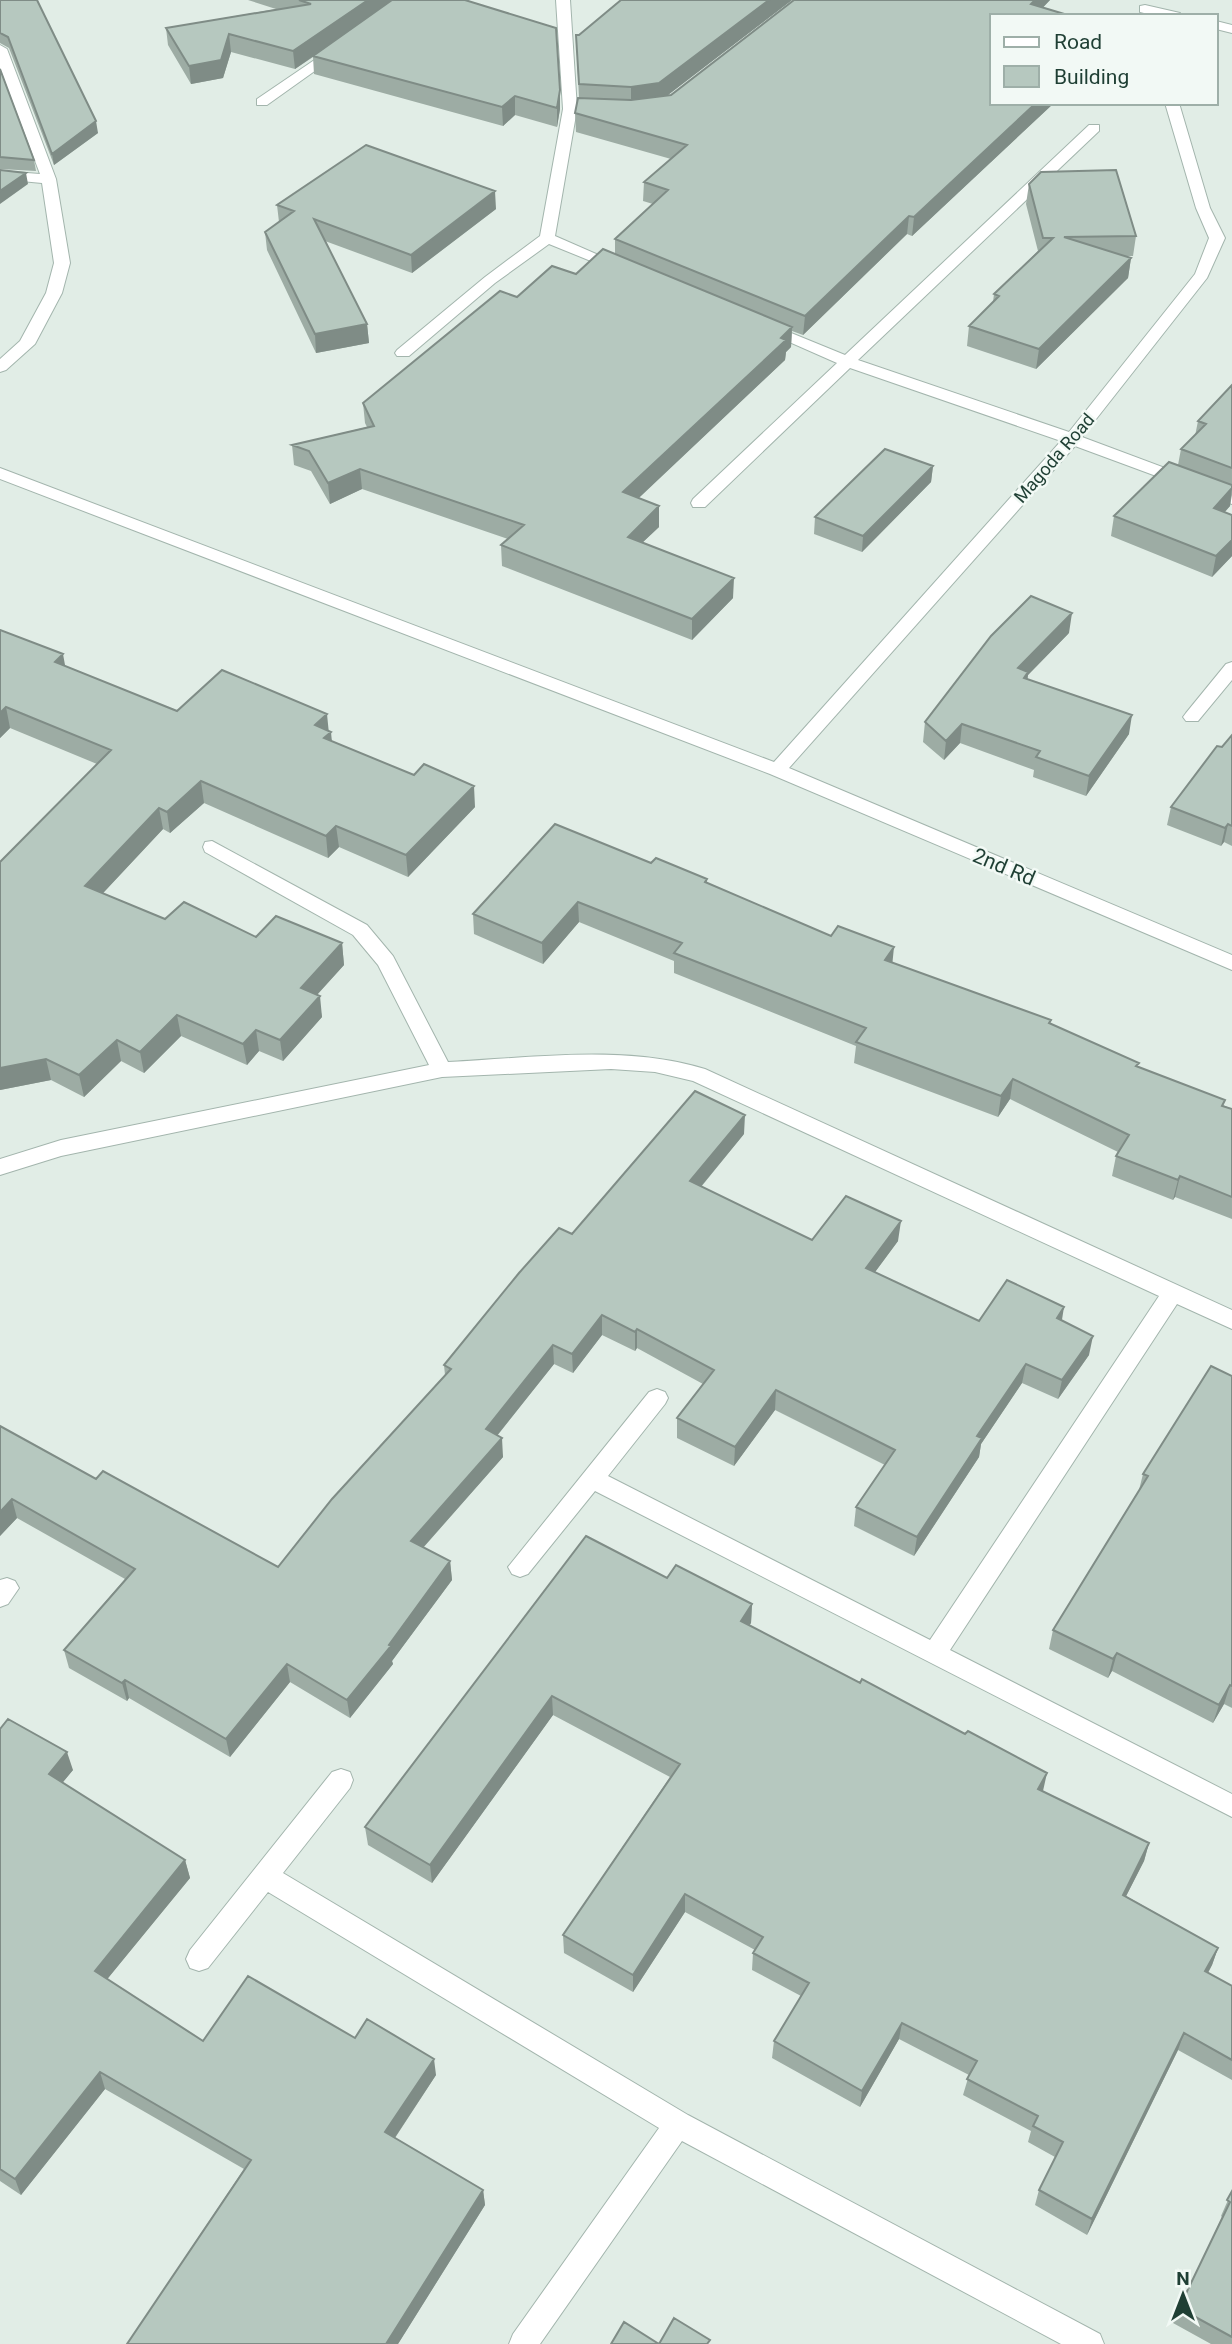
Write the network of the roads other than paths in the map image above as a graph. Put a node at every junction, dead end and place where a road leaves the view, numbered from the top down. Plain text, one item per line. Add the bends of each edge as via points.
1 (564, 0) edge
2 (1145, 8) edge
3 (1168, 14) edge
4 (351, 39) edge
5 (0, 49) edge
6 (262, 102) dead end
7 (1173, 105) edge
8 (1094, 128) dead end
9 (0, 175) edge
10 (48, 179) junction
11 (547, 238) junction
12 (635, 274) edge
13 (747, 321) edge
14 (402, 353) dead end
15 (848, 362) junction
16 (0, 367) edge
17 (1072, 439) junction
18 (0, 473) edge
19 (1232, 499) edge
20 (699, 503) dead end
21 (1232, 668) edge
22 (1192, 717) dead end
23 (777, 770) junction
24 (212, 847) dead end
25 (1232, 963) edge
26 (442, 1070) junction
27 (0, 1167) edge
28 (1172, 1294) junction
29 (1232, 1321) edge
30 (657, 1398) dead end
31 (591, 1478) junction
32 (520, 1567) dead end
33 (934, 1653) junction
34 (341, 1780) dead end
35 (1232, 1806) edge
36 (265, 1876) junction
37 (199, 1959) dead end
38 (678, 2124) junction
39 (523, 2344) edge
40 (1090, 2344) edge

1 - 11 street via 577,109
2 - 3 street
4 - 6 street
5 - 10 street
7 - 17 street, Magoda Road via 1203,208 1217,238 1202,275
8 - 15 street
9 - 10 street
10 - 16 street via 62,263 54,293 27,344
11 - 12 street
11 - 14 street
13 - 15 street
15 - 17 street
15 - 20 street
17 - 19 street
17 - 23 street, Magoda Road
18 - 23 street, 2nd Rd
21 - 22 street
23 - 25 street, 2nd Rd
24 - 26 street via 360,930 386,961
26 - 27 street via 61,1148
26 - 28 street via 611,1062 698,1073
28 - 29 street
28 - 33 street
30 - 31 street
31 - 32 street
31 - 33 street
33 - 35 street
34 - 36 street
36 - 37 street
36 - 38 street
38 - 39 street
38 - 40 street

